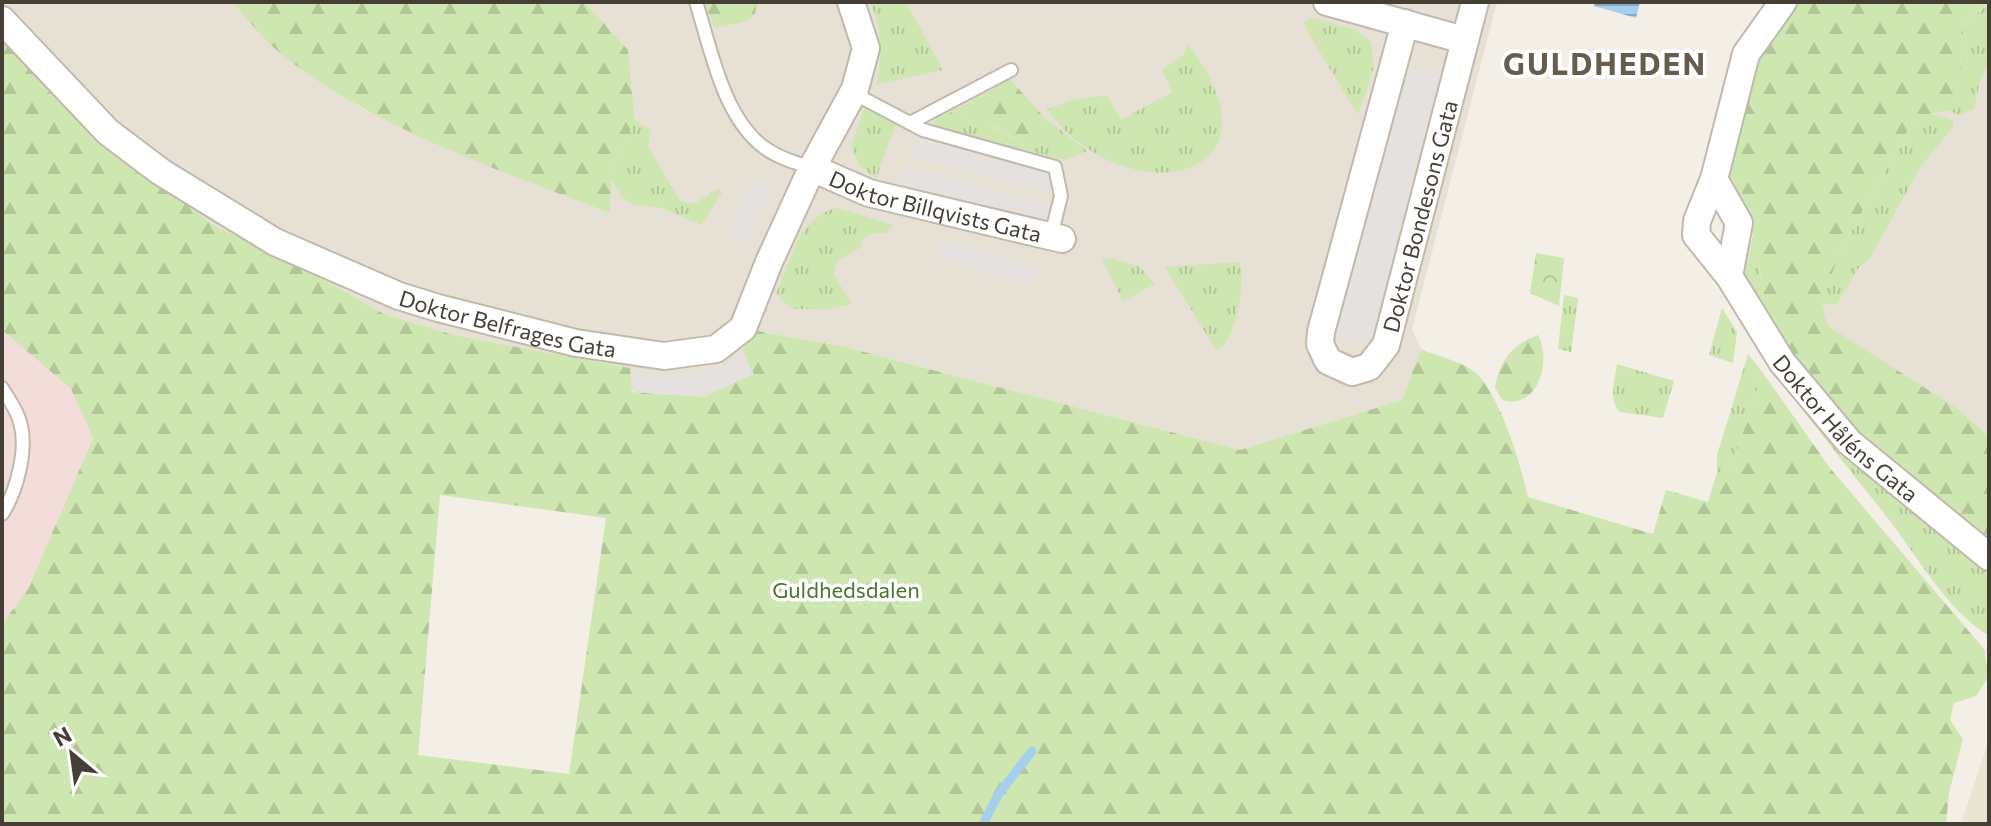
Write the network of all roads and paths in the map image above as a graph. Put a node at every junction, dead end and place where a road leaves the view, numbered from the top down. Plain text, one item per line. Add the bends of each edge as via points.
1 (696, 2) edge
2 (851, 2) edge
3 (1327, 2) edge
4 (1475, 2) edge
5 (1783, 2) edge
6 (2, 20) edge
7 (1405, 23) junction
8 (1464, 40) junction
9 (1011, 70) dead end
10 (853, 93) junction
11 (910, 123) junction
12 (812, 168) junction
13 (1714, 179) junction
14 (1057, 237) joint
15 (1729, 276) junction
16 (2, 388) edge
17 (2, 514) edge
18 (1989, 557) edge

1 - 12 lane via 743,123 765,148
2 - 10 street, Doktor Belfrages Gata via 866,48
3 - 7 street
4 - 8 street, Doktor Bondesons Gata
5 - 13 street, Doktor Håléns Gata via 1746,54
6 - 12 street, Doktor Belfrages Gata via 108,132 161,172 275,242 438,308 576,343 643,353 698,354 716,349 743,328
7 - 8 street
7 - 8 street, Doktor Bondesons Gata via 1321,332 1323,354 1344,371 1369,367 1386,345
9 - 11 lane
10 - 11 lane
10 - 12 street, Doktor Belfrages Gata
11 - 14 lane via 1055,167 1061,196
12 - 14 street, Doktor Billqvists Gata via 869,193
13 - 15 street via 1739,223
13 - 15 street, Doktor Håléns Gata via 1696,235
15 - 18 street, Doktor Håléns Gata via 1782,362 1849,442
16 - 17 lane via 20,422 21,450 12,497

